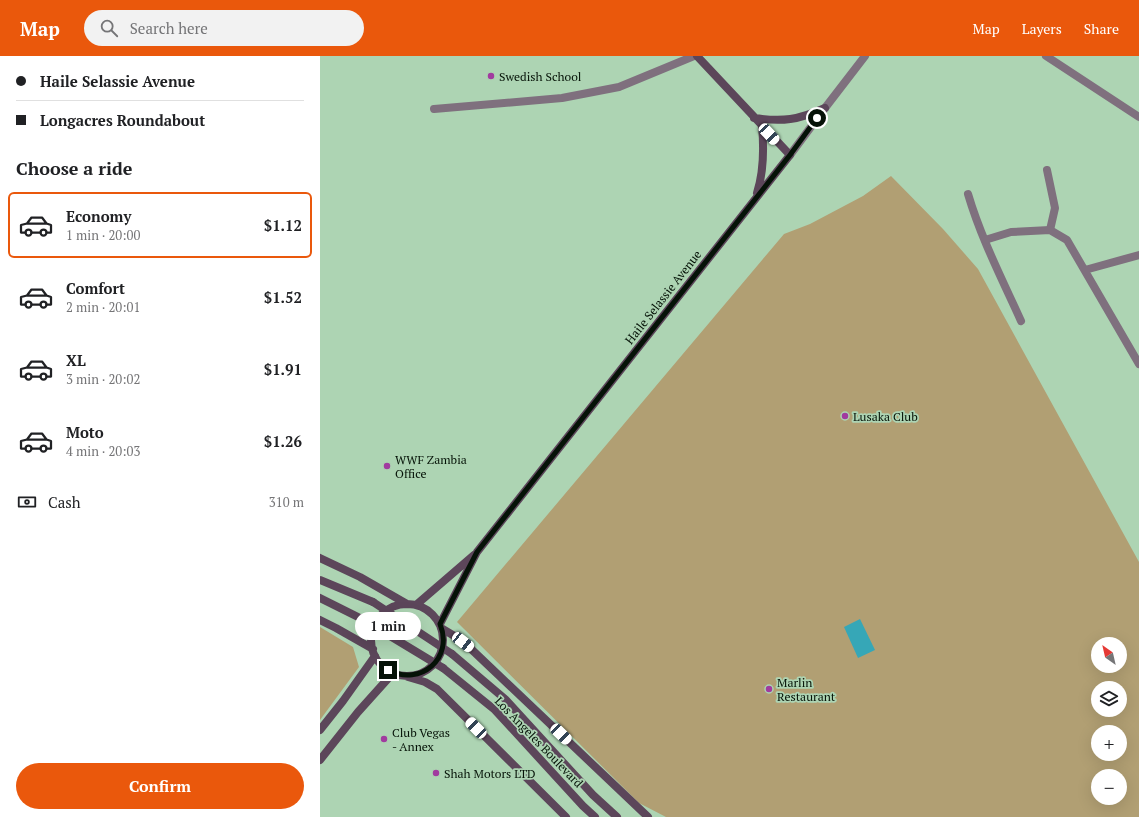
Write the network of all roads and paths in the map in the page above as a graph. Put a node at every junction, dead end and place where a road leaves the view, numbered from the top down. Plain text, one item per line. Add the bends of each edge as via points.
1 (695, 56) edge
2 (865, 56) edge
3 (1046, 56) edge
4 (434, 108) dead end
5 (825, 108) junction
6 (1139, 117) edge
7 (754, 118) junction
8 (762, 126) junction
9 (790, 155) junction
10 (1047, 170) dead end
11 (968, 194) dead end
12 (756, 197) junction
13 (1050, 230) junction
14 (985, 240) junction
15 (1139, 255) edge
16 (1085, 270) junction
17 (1021, 320) dead end
18 (1139, 364) edge
19 (477, 552) junction
20 (320, 558) edge
21 (320, 580) edge
22 (320, 598) edge
23 (412, 604) junction
24 (320, 620) edge
25 (440, 626) junction
26 (374, 653) junction
27 (395, 674) junction
28 (320, 730) edge
29 (320, 760) edge
30 (566, 817) edge
31 (595, 817) edge
32 (617, 817) edge
33 (648, 817) edge

1 - 4 street via 619,87 562,98
1 - 7 main road
2 - 5 street, Haile Selassie Avenue
3 - 6 street
5 - 7 main road via 791,119
5 - 9 street, Haile Selassie Avenue
7 - 8 main road
8 - 9 main road
8 - 12 main road via 763,164
9 - 12 main road, Haile Selassie Avenue
10 - 13 street via 1055,208
11 - 14 street
12 - 19 main road, Haile Selassie Avenue
13 - 14 street via 1011,232
13 - 16 street via 1067,240
14 - 17 street
15 - 16 street
16 - 18 street
19 - 23 main road, Haile Selassie Avenue
19 - 25 main road, Haile Selassie Avenue
20 - 23 main road
21 - 32 main road, Los Angeles Boulevard, bridge via 373,602 452,654 505,699 593,795
22 - 31 main road, Los Angeles Boulevard, bridge via 362,619 443,668 495,710
23 - 25 main road via 430,612
23 - 26 main road via 399,605 384,612 379,618 372,633
24 - 26 main road
25 - 27 main road via 443,647 434,664 417,674
25 - 33 main road, Los Angeles Boulevard via 475,652
26 - 27 main road via 384,668
26 - 28 main road via 343,701
27 - 29 main road via 358,712
27 - 30 main road via 424,682 437,689

